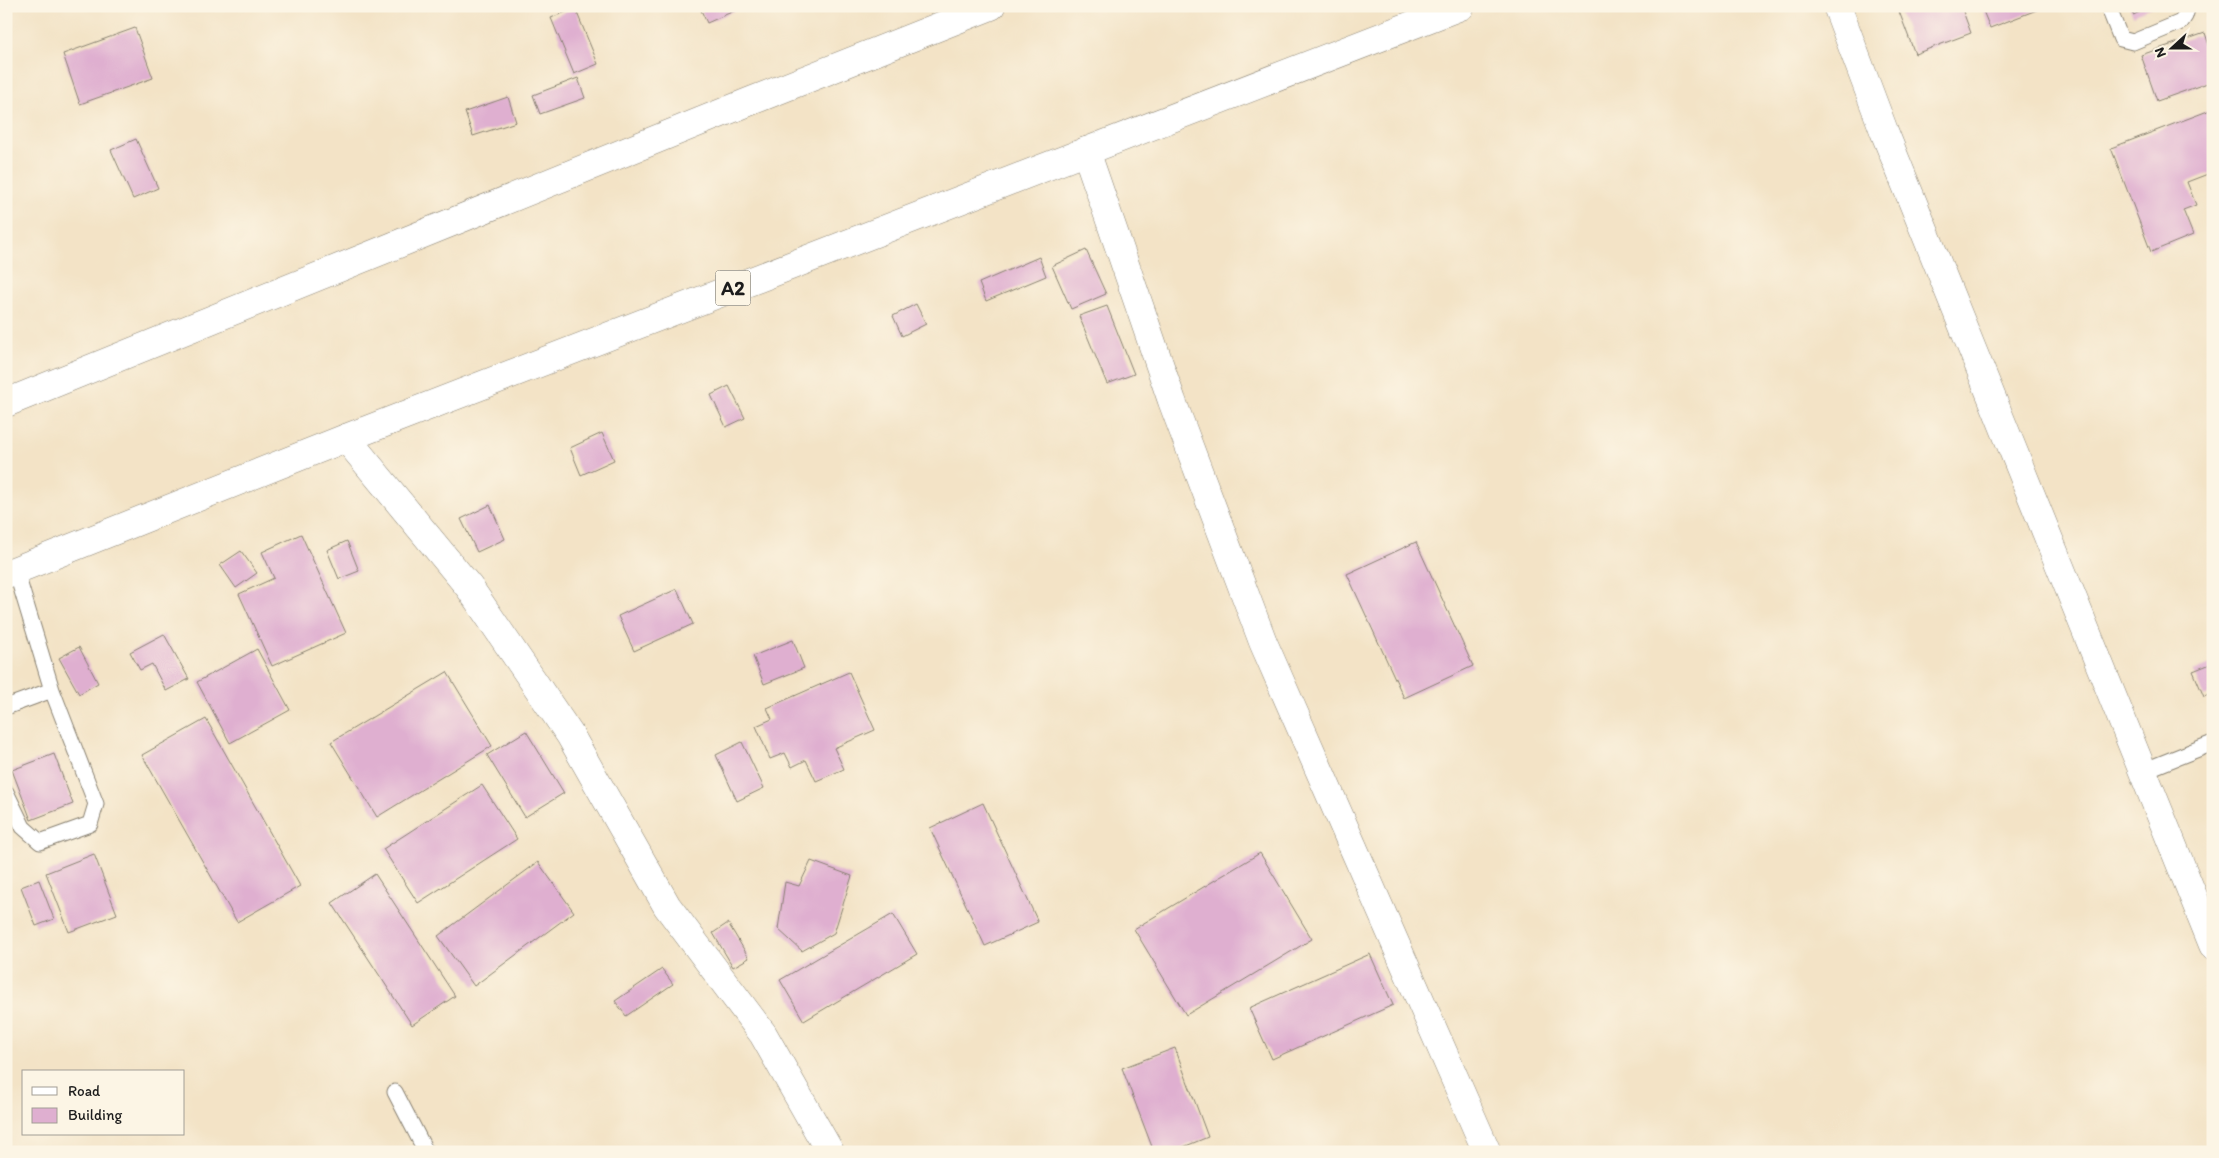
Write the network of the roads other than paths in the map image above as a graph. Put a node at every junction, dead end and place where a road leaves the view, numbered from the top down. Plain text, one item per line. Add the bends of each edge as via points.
1 (991, 6) edge
2 (1461, 6) edge
3 (1837, 6) edge
4 (2108, 6) edge
5 (2188, 6) edge
6 (1086, 151) junction
7 (6, 404) edge
8 (346, 438) junction
9 (11, 572) edge
10 (52, 690) junction
11 (6, 707) edge
12 (2213, 743) edge
13 (2142, 772) junction
14 (6, 792) edge
15 (2213, 945) edge
16 (395, 1092) dead end
17 (426, 1152) edge
18 (830, 1152) edge
19 (1487, 1152) edge

1 - 7 main road
2 - 6 main road, A2
3 - 13 main road via 1884,131
4 - 5 lane via 2121,39 2134,42 2181,22
6 - 8 main road, A2
6 - 19 main road via 1172,401 1263,642
8 - 9 main road, A2
8 - 18 main road via 469,587 570,735 667,906 763,1034
9 - 10 lane
10 - 11 lane
10 - 14 lane via 96,804 94,816 90,824 40,842 23,827
12 - 13 lane
13 - 15 main road
16 - 17 lane

